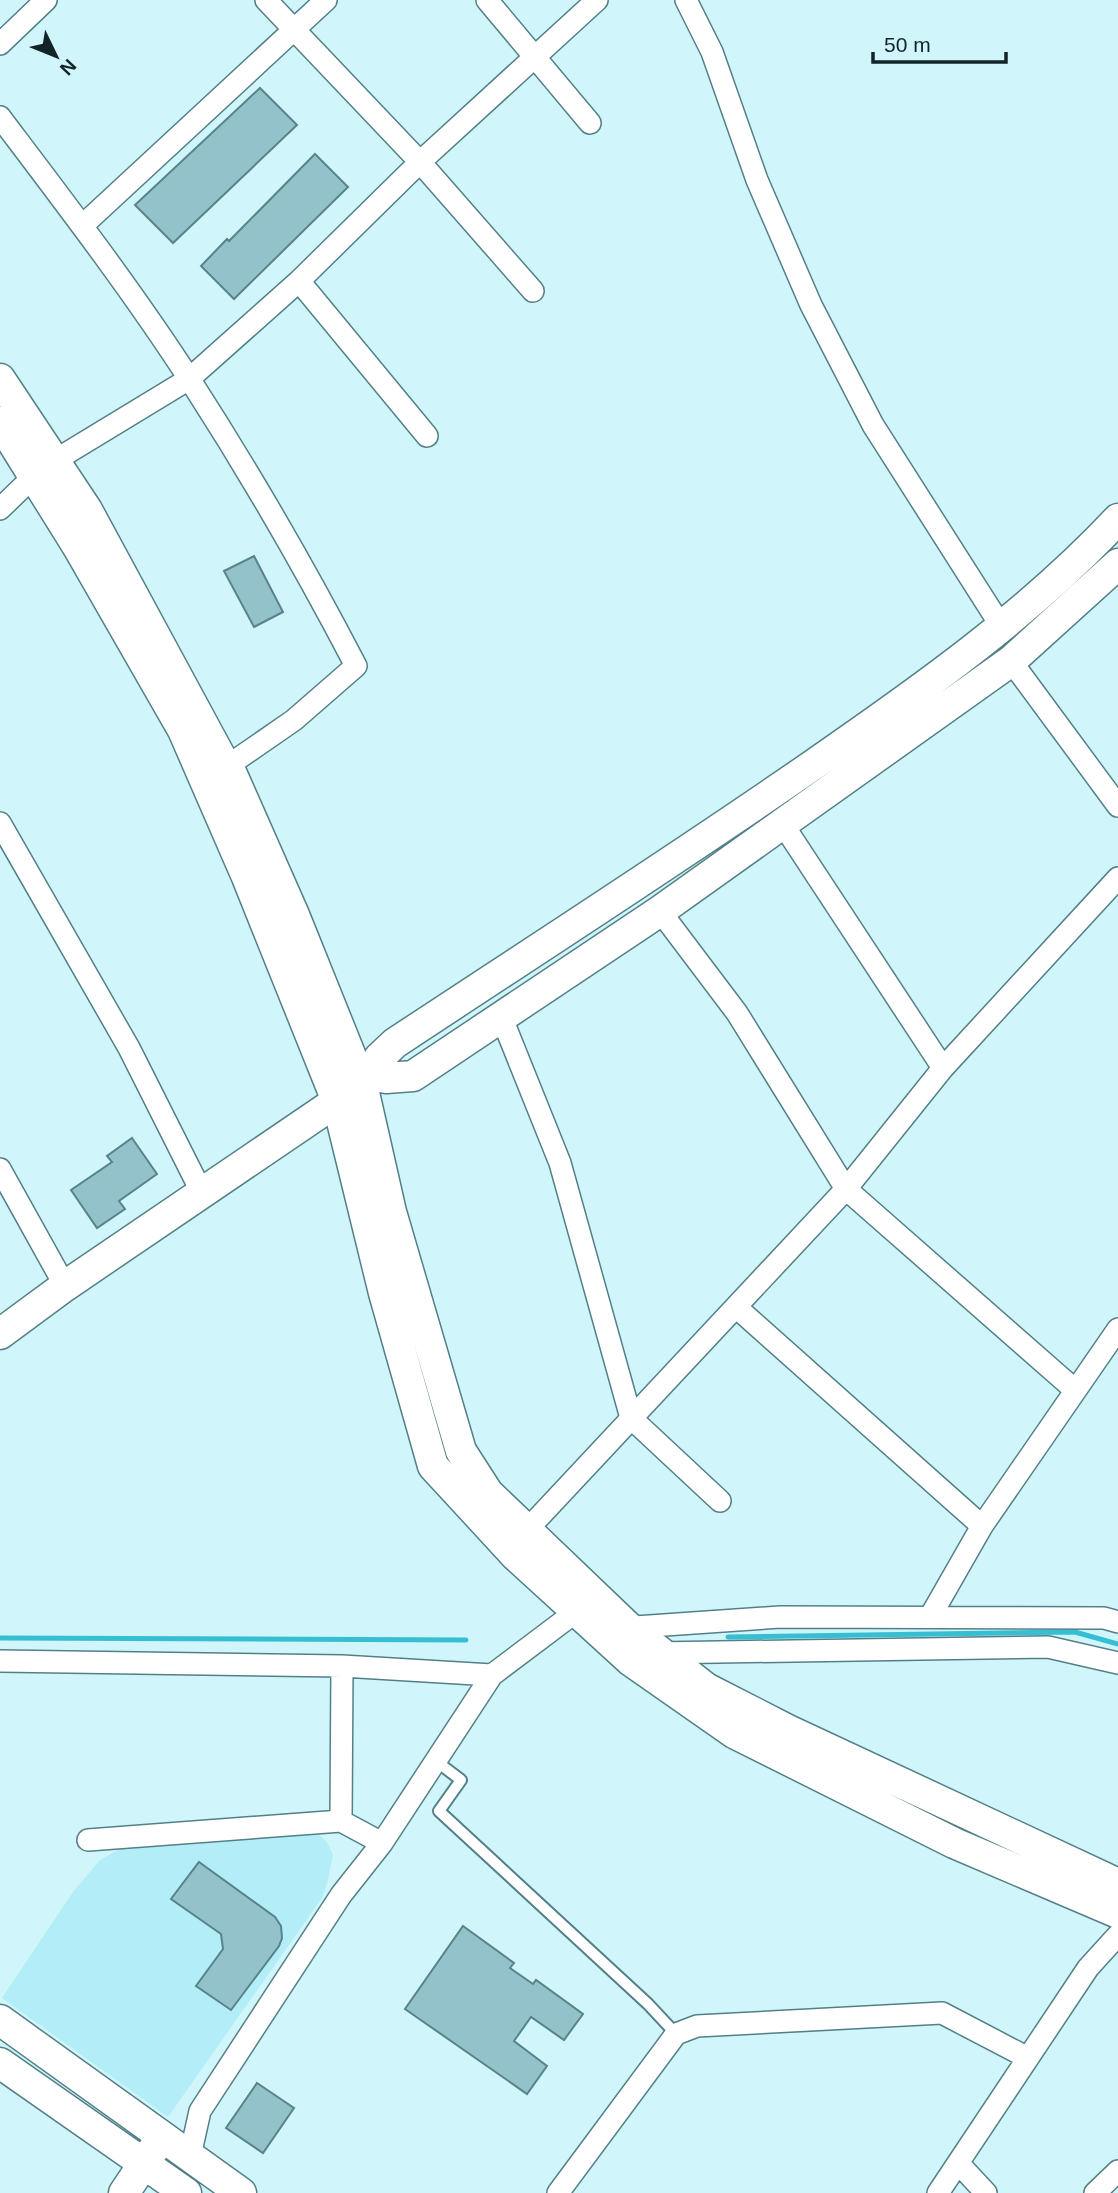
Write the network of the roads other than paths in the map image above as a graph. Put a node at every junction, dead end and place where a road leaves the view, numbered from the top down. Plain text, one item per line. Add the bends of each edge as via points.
1 (46, 0) edge
2 (266, 0) edge
3 (326, 0) edge
4 (487, 0) edge
5 (597, 0) edge
6 (686, 0) edge
7 (295, 29) junction
8 (0, 44) edge
9 (535, 55) junction
10 (0, 117) edge
11 (590, 123) dead end
12 (420, 162) junction
13 (82, 226) junction
14 (299, 281) junction
15 (533, 291) dead end
16 (0, 379) edge
17 (189, 379) junction
18 (0, 422) edge
19 (427, 436) dead end
20 (44, 468) junction
21 (0, 509) edge
22 (1118, 519) edge
23 (1118, 564) edge
24 (1001, 626) junction
25 (1010, 661) junction
26 (226, 767) junction
27 (1118, 806) edge
28 (0, 822) edge
29 (782, 823) junction
30 (1118, 878) edge
31 (660, 911) junction
32 (500, 1016) junction
33 (943, 1068) junction
34 (368, 1080) junction
35 (337, 1101) junction
36 (0, 1169) edge
37 (846, 1189) junction
38 (202, 1193) junction
39 (65, 1286) junction
40 (736, 1307) junction
41 (1118, 1329) edge
42 (0, 1334) edge
43 (1075, 1390) junction
44 (631, 1418) junction
45 (720, 1500) dead end
46 (982, 1526) junction
47 (526, 1531) junction
48 (585, 1602) junction
49 (930, 1617) junction
50 (1116, 1619) edge
51 (614, 1629) junction
52 (660, 1652) junction
53 (0, 1661) edge
54 (631, 1661) junction
55 (1118, 1663) edge
56 (342, 1666) junction
57 (492, 1675) junction
58 (436, 1761) junction
59 (341, 1821) junction
60 (88, 1840) dead end
61 (382, 1843) junction
62 (1118, 1884) edge
63 (1118, 1913) edge
64 (1118, 1934) edge
65 (0, 2020) edge
66 (676, 2034) junction
67 (1028, 2058) junction
68 (0, 2063) edge
69 (200, 2110) junction
70 (163, 2137) junction
71 (190, 2156) junction
72 (958, 2163) junction
73 (144, 2164) junction
74 (1118, 2171) edge
75 (174, 2190) edge
76 (124, 2193) edge
77 (241, 2193) edge
78 (558, 2193) edge
79 (938, 2193) edge
80 (986, 2193) edge
81 (1095, 2193) edge

1 - 8 street
2 - 7 street
3 - 7 street
4 - 9 street
5 - 9 street
6 - 24 street via 712,52 757,180 811,305 873,425
7 - 12 street
7 - 13 street
9 - 11 street
9 - 12 street
10 - 13 street
12 - 14 street
12 - 15 street
13 - 17 street
14 - 17 street
14 - 19 street
16 - 20 street
17 - 20 street
17 - 26 street via 309,576 356,666 294,720
18 - 20 street
20 - 21 street
20 - 26 street via 87,510
20 - 35 street via 78,547 183,730
22 - 24 street
23 - 25 street
24 - 34 street via 896,708 764,799 395,1043 379,1058
25 - 27 street
25 - 29 street
26 - 34 street
28 - 38 street via 129,1048
29 - 31 street
29 - 33 street
30 - 33 street
31 - 32 street
31 - 37 street via 737,1013
32 - 34 street via 413,1076
32 - 44 street via 560,1163
33 - 37 street
34 - 35 street
34 - 47 street via 391,1212 461,1451 488,1493
35 - 38 street
35 - 48 street via 433,1466 516,1556
36 - 39 street
37 - 40 street
37 - 43 street
38 - 39 street
39 - 42 street
40 - 44 street
40 - 46 street
41 - 43 street
43 - 46 street
44 - 45 street
44 - 47 street
46 - 49 street
47 - 48 street
48 - 51 street
48 - 57 street
49 - 50 street
49 - 51 street via 780,1617
51 - 52 street
51 - 54 street
52 - 54 street
52 - 55 street via 1048,1647
52 - 62 street via 706,1688 776,1724
53 - 56 street
54 - 63 street via 734,1732 954,1843
56 - 57 street
56 - 59 street
57 - 58 street
58 - 61 street
58 - 66 lane via 461,1780 439,1811
59 - 60 street
59 - 61 street
61 - 69 street via 341,1895
64 - 67 street via 1088,1968
65 - 70 street
66 - 67 street via 697,2026 942,2013
66 - 78 street
67 - 72 street
68 - 73 street
69 - 70 street
69 - 71 street
70 - 71 street
70 - 73 street
71 - 75 street
71 - 77 street
72 - 79 street
72 - 80 street
73 - 75 street
73 - 76 street
74 - 81 street

